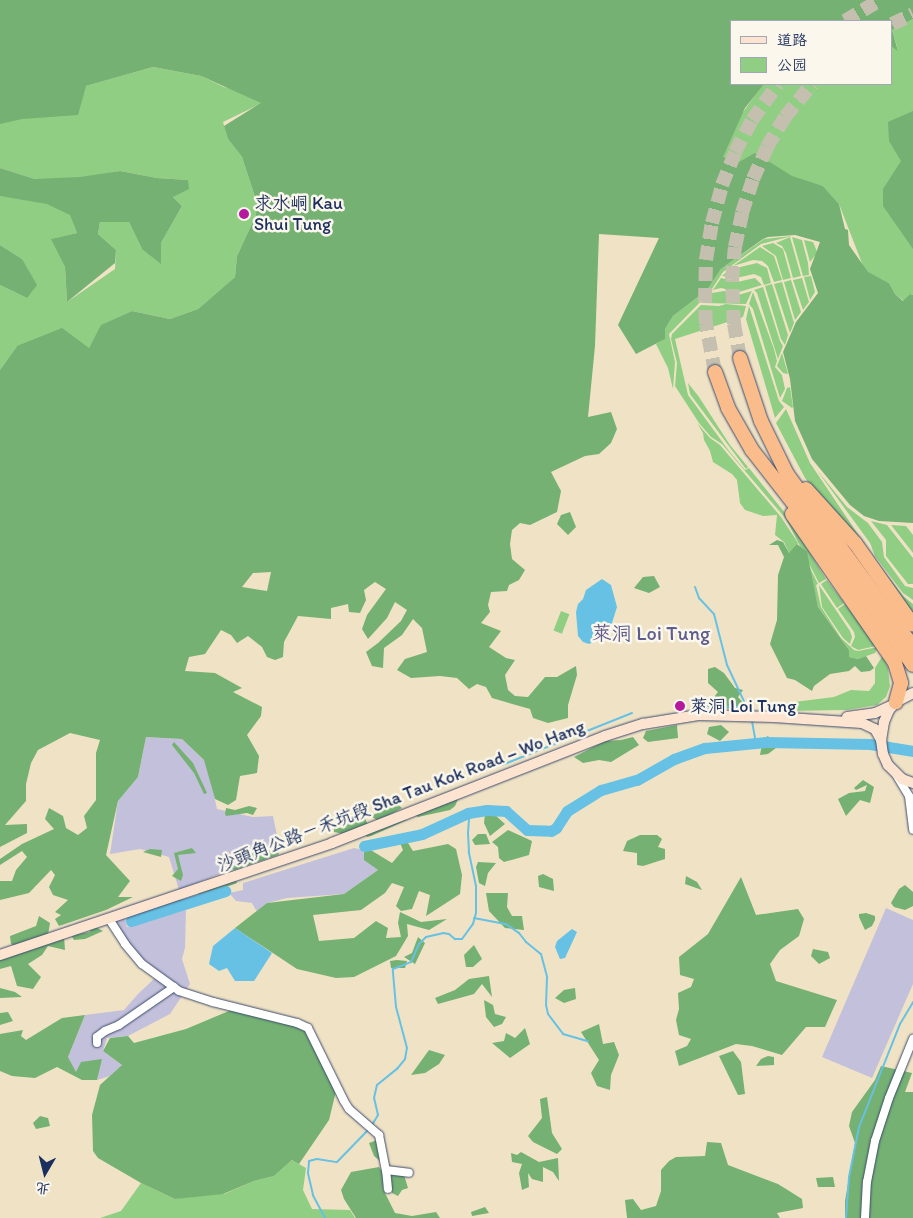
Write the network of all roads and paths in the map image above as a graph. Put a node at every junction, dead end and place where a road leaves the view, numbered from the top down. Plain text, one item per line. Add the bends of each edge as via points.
1 (740, 358) tunnel mouth
2 (716, 372) tunnel mouth
3 (774, 480) junction
4 (904, 632) edge
5 (913, 647) edge
6 (913, 665) edge
7 (913, 693) edge
8 (894, 704) junction
9 (822, 720) junction
10 (879, 733) junction
11 (894, 772) junction
12 (913, 783) edge
13 (912, 816) edge
14 (913, 830) edge
15 (109, 919) junction
16 (0, 955) edge
17 (174, 987) junction
18 (913, 1039) edge
19 (97, 1043) dead end
20 (386, 1170) junction
21 (409, 1173) dead end
22 (388, 1189) dead end
23 (865, 1218) edge

1 - 4 highway via 774,452 800,494
2 - 3 highway via 734,420
3 - 4 highway
3 - 8 highway via 796,521 895,663 901,683
4 - 5 highway
4 - 6 highway
7 - 8 main road, 沙頭角公路－禾坑段 Sha Tau Kok Road – Wo Hang
8 - 9 main road, 沙頭角公路－禾坑段 Sha Tau Kok Road – Wo Hang via 870,715
8 - 10 main road
9 - 10 main road, 沙頭角公路－禾坑段 Sha Tau Kok Road – Wo Hang via 862,723
9 - 15 main road, 沙頭角公路－禾坑段 Sha Tau Kok Road – Wo Hang via 690,715 630,727 332,843
10 - 11 main road via 883,754
11 - 12 main road
11 - 13 street via 909,796
13 - 14 street
15 - 16 main road, 沙頭角公路－禾坑段 Sha Tau Kok Road – Wo Hang
15 - 17 street via 142,964
17 - 19 street via 105,1031
17 - 20 street via 213,1002 308,1028 344,1102 379,1135
18 - 23 street via 875,1141 867,1182
20 - 21 street
20 - 22 street

